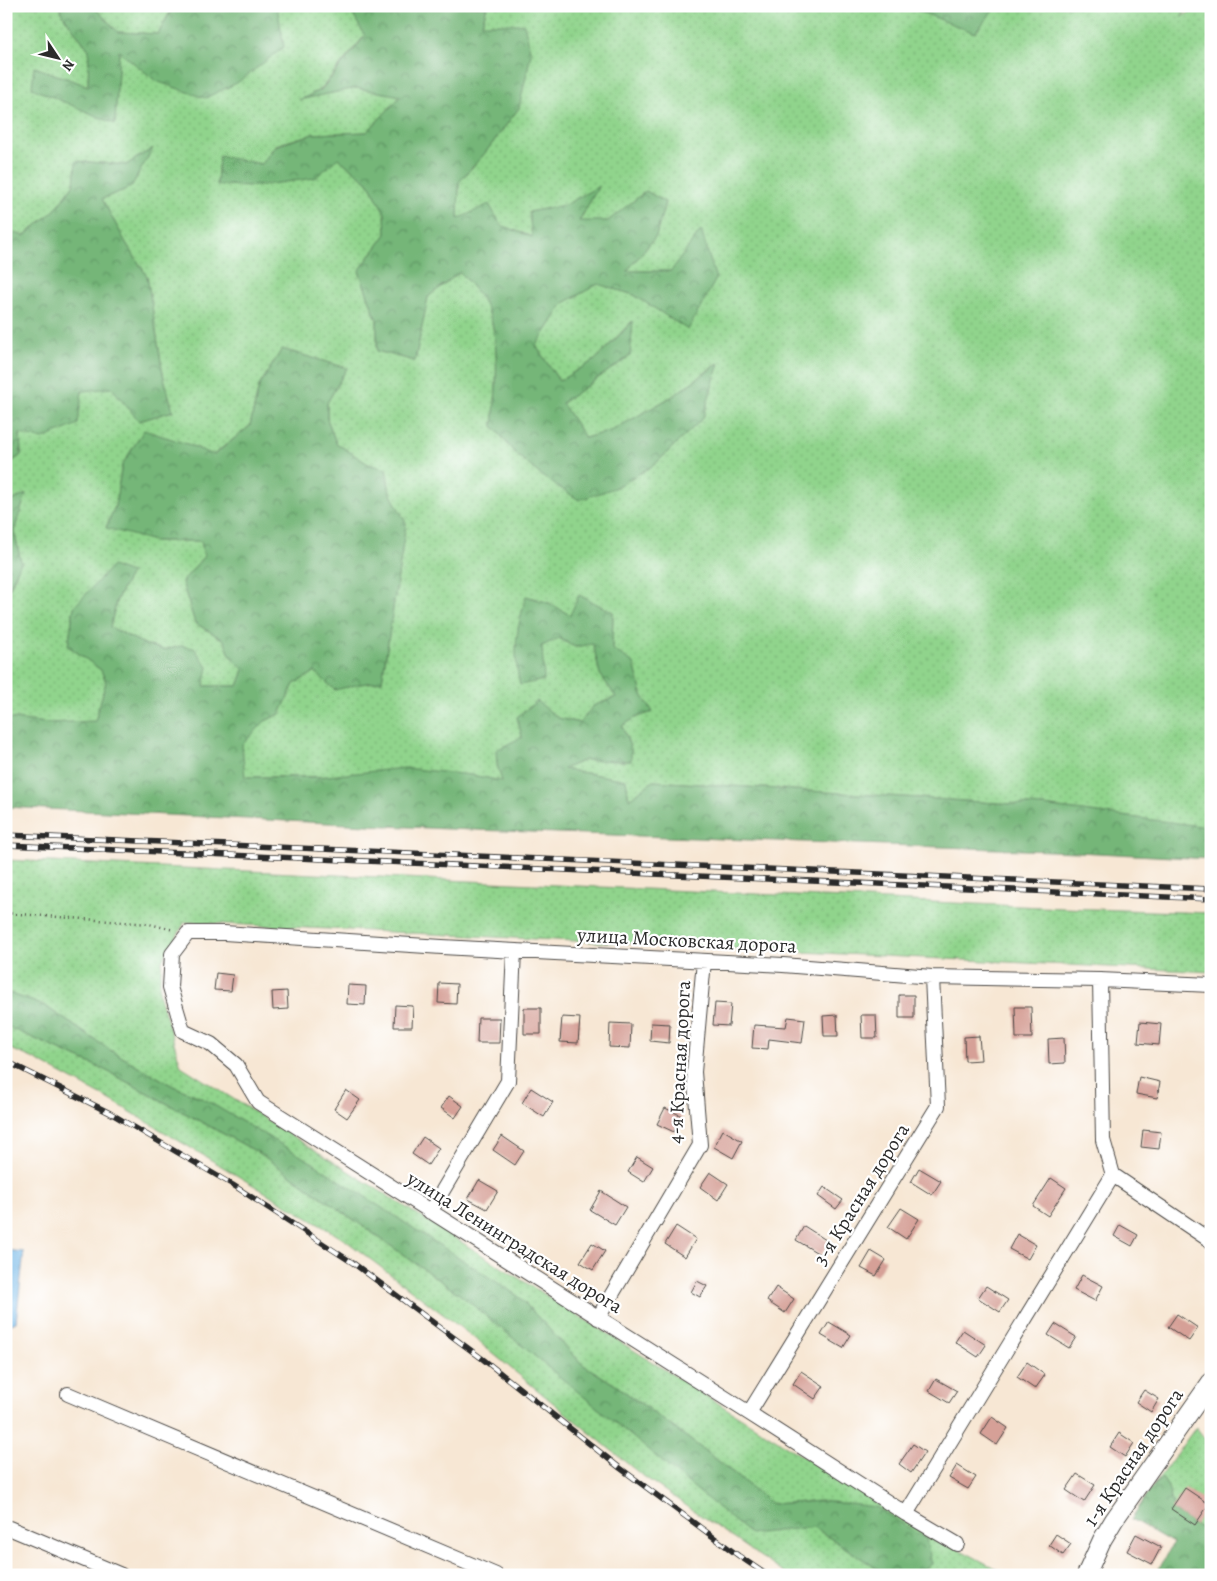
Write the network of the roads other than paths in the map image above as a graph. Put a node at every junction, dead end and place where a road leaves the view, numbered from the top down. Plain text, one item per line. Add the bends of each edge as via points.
1 (514, 951) junction
2 (172, 954) joint
3 (704, 961) junction
4 (932, 977) junction
5 (1100, 980) junction
6 (1211, 985) edge
7 (1113, 1175) junction
8 (430, 1212) junction
9 (1211, 1241) edge
10 (598, 1318) junction
11 (1211, 1382) edge
12 (68, 1394) dead end
13 (749, 1413) junction
14 (906, 1514) junction
15 (9, 1528) dead end
16 (957, 1544) dead end
17 (487, 1573) edge
18 (121, 1575) edge
19 (1086, 1575) edge

1 - 2 street, улица Московская дорога via 188,933
1 - 3 street, улица Московская дорога
1 - 8 street via 508,1081
2 - 8 street, улица Ленинградская дорога via 170,987 184,1031 211,1044 236,1065 258,1102
3 - 4 street, улица Московская дорога
3 - 10 street, 4-я Красная дорога via 694,1072 700,1145
4 - 5 street, улица Московская дорога
4 - 13 street, 3-я Красная дорога via 938,1106
5 - 6 street, улица Московская дорога
5 - 7 street via 1103,1140
7 - 9 street
7 - 14 street
8 - 10 street, улица Ленинградская дорога
10 - 13 street, улица Ленинградская дорога
11 - 19 main road, 1-я Красная дорога via 1114,1520
12 - 17 street
13 - 14 street, улица Ленинградская дорога
14 - 16 street, улица Ленинградская дорога
15 - 18 street

